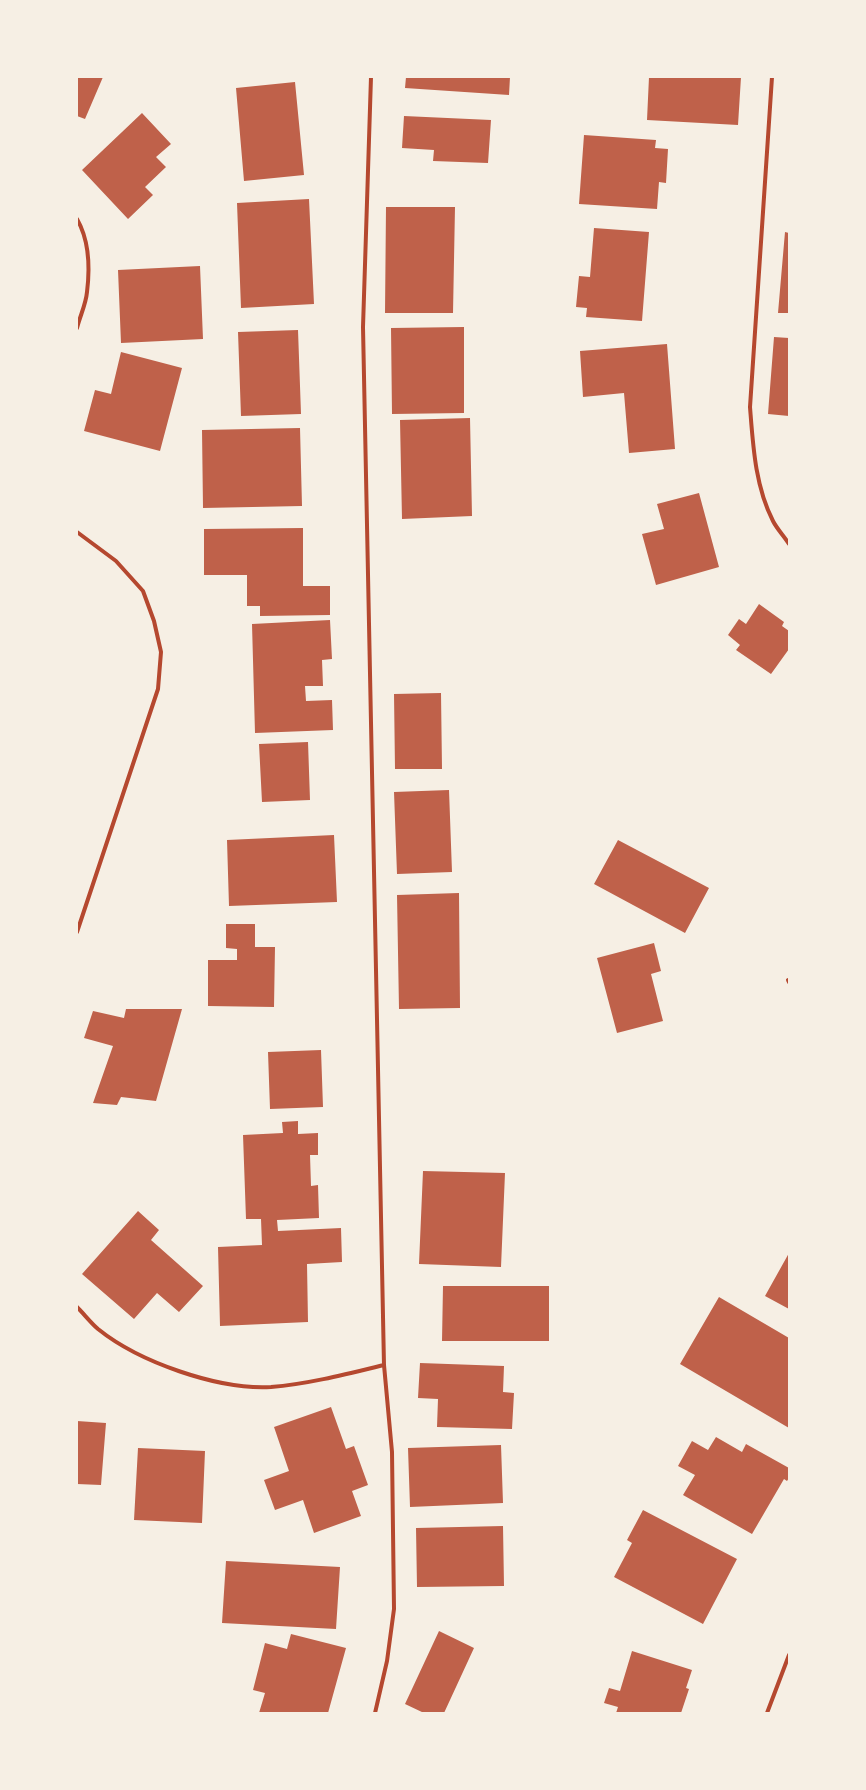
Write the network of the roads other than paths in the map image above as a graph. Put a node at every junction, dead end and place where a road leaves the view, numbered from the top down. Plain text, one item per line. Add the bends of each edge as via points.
1 (371, 77) edge
2 (772, 77) edge
3 (77, 220) edge
4 (77, 328) edge
5 (77, 532) edge
6 (789, 544) edge
7 (77, 932) edge
8 (77, 1307) edge
9 (384, 1365) junction
10 (789, 1655) edge
11 (375, 1713) edge
12 (767, 1713) edge

1 - 9 street via 363,327
2 - 6 street via 750,407 754,451 762,491 773,521
3 - 4 street via 83,230 88,258 87,292
5 - 7 street via 116,561 142,590 154,620 161,652 158,689
8 - 9 street via 98,1329 160,1365 222,1384 270,1387 334,1377
9 - 11 street via 392,1452 394,1609 387,1662
10 - 12 street

